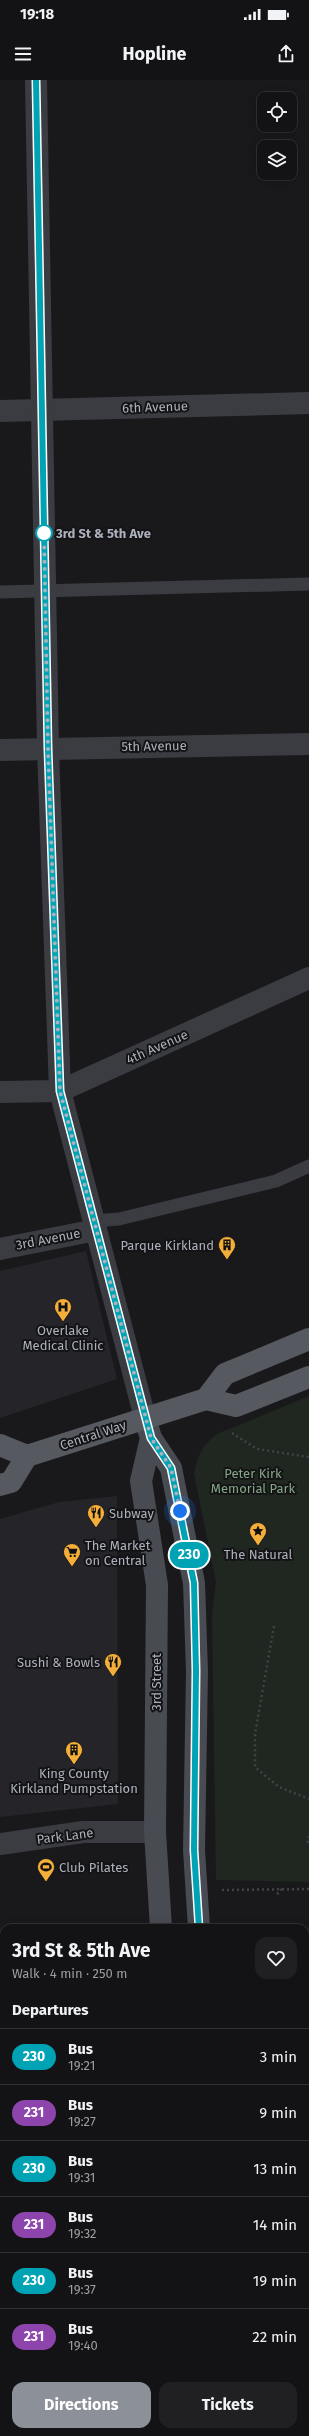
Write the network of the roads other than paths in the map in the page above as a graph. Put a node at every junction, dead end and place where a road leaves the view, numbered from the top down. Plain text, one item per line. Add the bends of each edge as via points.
1 (36, 80) edge
2 (309, 403) edge
3 (0, 411) edge
4 (41, 411) junction
5 (309, 584) edge
6 (46, 591) junction
7 (0, 592) edge
8 (309, 744) edge
9 (48, 749) junction
10 (0, 750) edge
11 (309, 978) edge
12 (60, 1091) junction
13 (0, 1092) edge
14 (309, 1166) edge
15 (94, 1225) junction
16 (0, 1249) edge
17 (309, 1339) edge
18 (309, 1377) edge
19 (206, 1399) junction
20 (145, 1418) junction
21 (151, 1438) junction
22 (0, 1445) edge
23 (27, 1456) junction
24 (0, 1485) edge
25 (155, 1832) junction
26 (0, 1844) edge
27 (162, 1924) edge
28 (199, 1924) edge

1 - 4 street, 3rd Street
2 - 4 street, 6th Avenue
3 - 4 street, 6th Avenue
4 - 6 street, 3rd Street
5 - 6 lane
6 - 7 lane
6 - 9 street, 3rd Street
8 - 9 street, 5th Avenue
9 - 10 street, 5th Avenue
9 - 12 street, 3rd Street
11 - 12 street, 4th Avenue
12 - 13 street, 4th Avenue
12 - 15 street, 3rd Street
14 - 15 lane via 276,1181
15 - 16 street, 3rd Avenue
15 - 20 street, 3rd Street
17 - 19 main road via 225,1374
18 - 19 main road via 236,1406
19 - 20 main road, Central Way
20 - 21 main road, 3rd Street
20 - 23 main road, Central Way
21 - 25 main road, 3rd Street via 141,1481 157,1585
21 - 28 main road, 3rd Street via 171,1468 194,1583 194,1850
22 - 23 main road
23 - 24 main road via 11,1482
25 - 26 street, Park Lane via 83,1832
25 - 27 main road, 3rd Street

